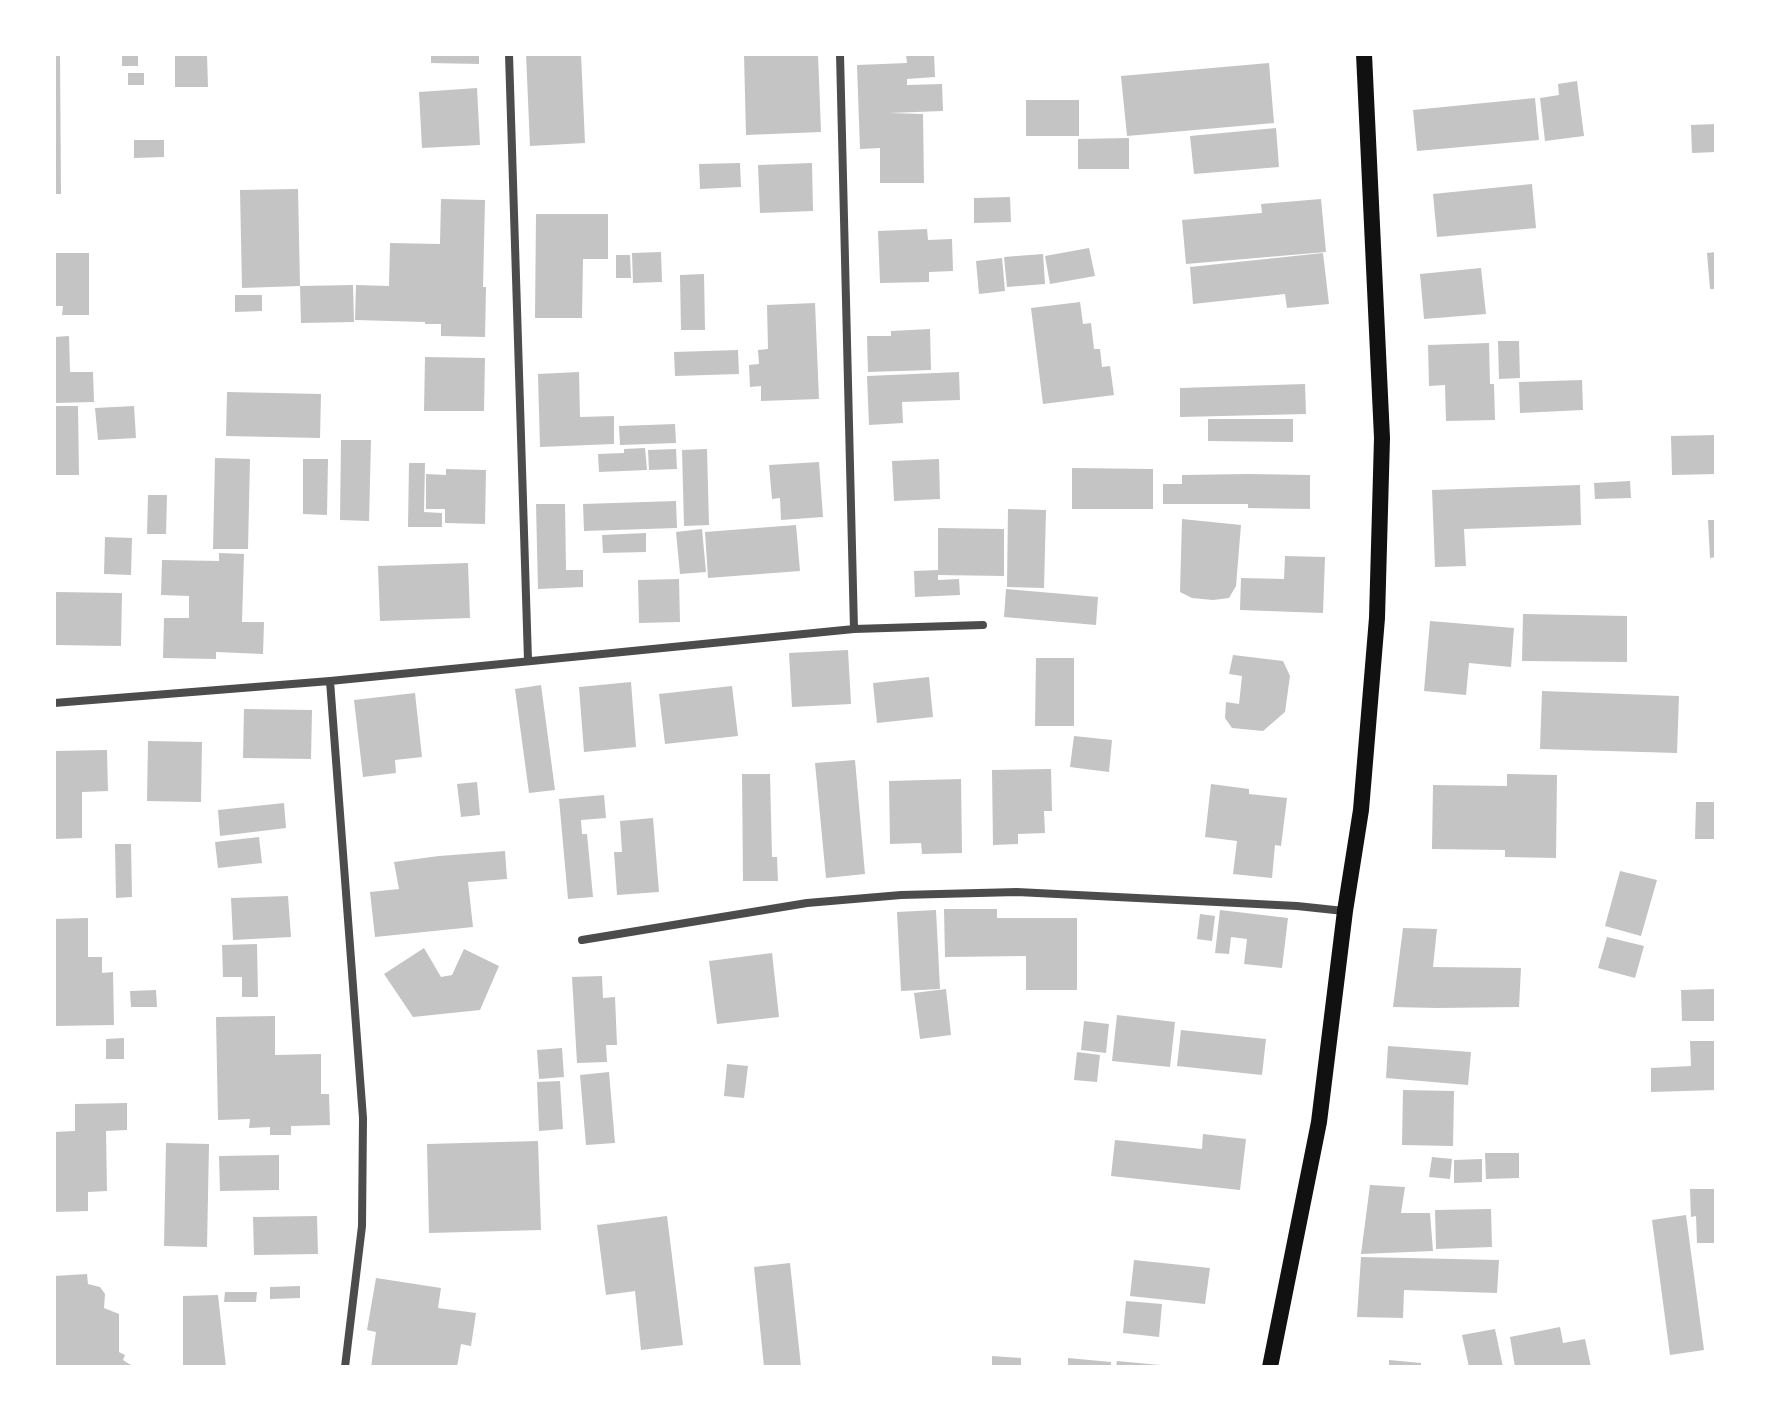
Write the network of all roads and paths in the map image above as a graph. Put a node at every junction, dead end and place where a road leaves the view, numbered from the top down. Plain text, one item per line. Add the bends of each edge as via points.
1 (509, 54) edge
2 (840, 54) edge
3 (1364, 54) edge
4 (983, 625) dead end
5 (854, 629) junction
6 (528, 660) junction
7 (330, 681) junction
8 (54, 703) edge
9 (1345, 911) junction
10 (582, 940) dead end
11 (345, 1367) edge
12 (1270, 1367) edge

1 - 6 street
2 - 5 street
3 - 9 main road via 1382,438 1377,618 1361,810
4 - 5 street
5 - 6 street
6 - 7 street
7 - 8 street
7 - 11 street via 363,1118 362,1226
9 - 10 street via 1017,892 901,895 807,903
9 - 12 main road via 1319,1122

